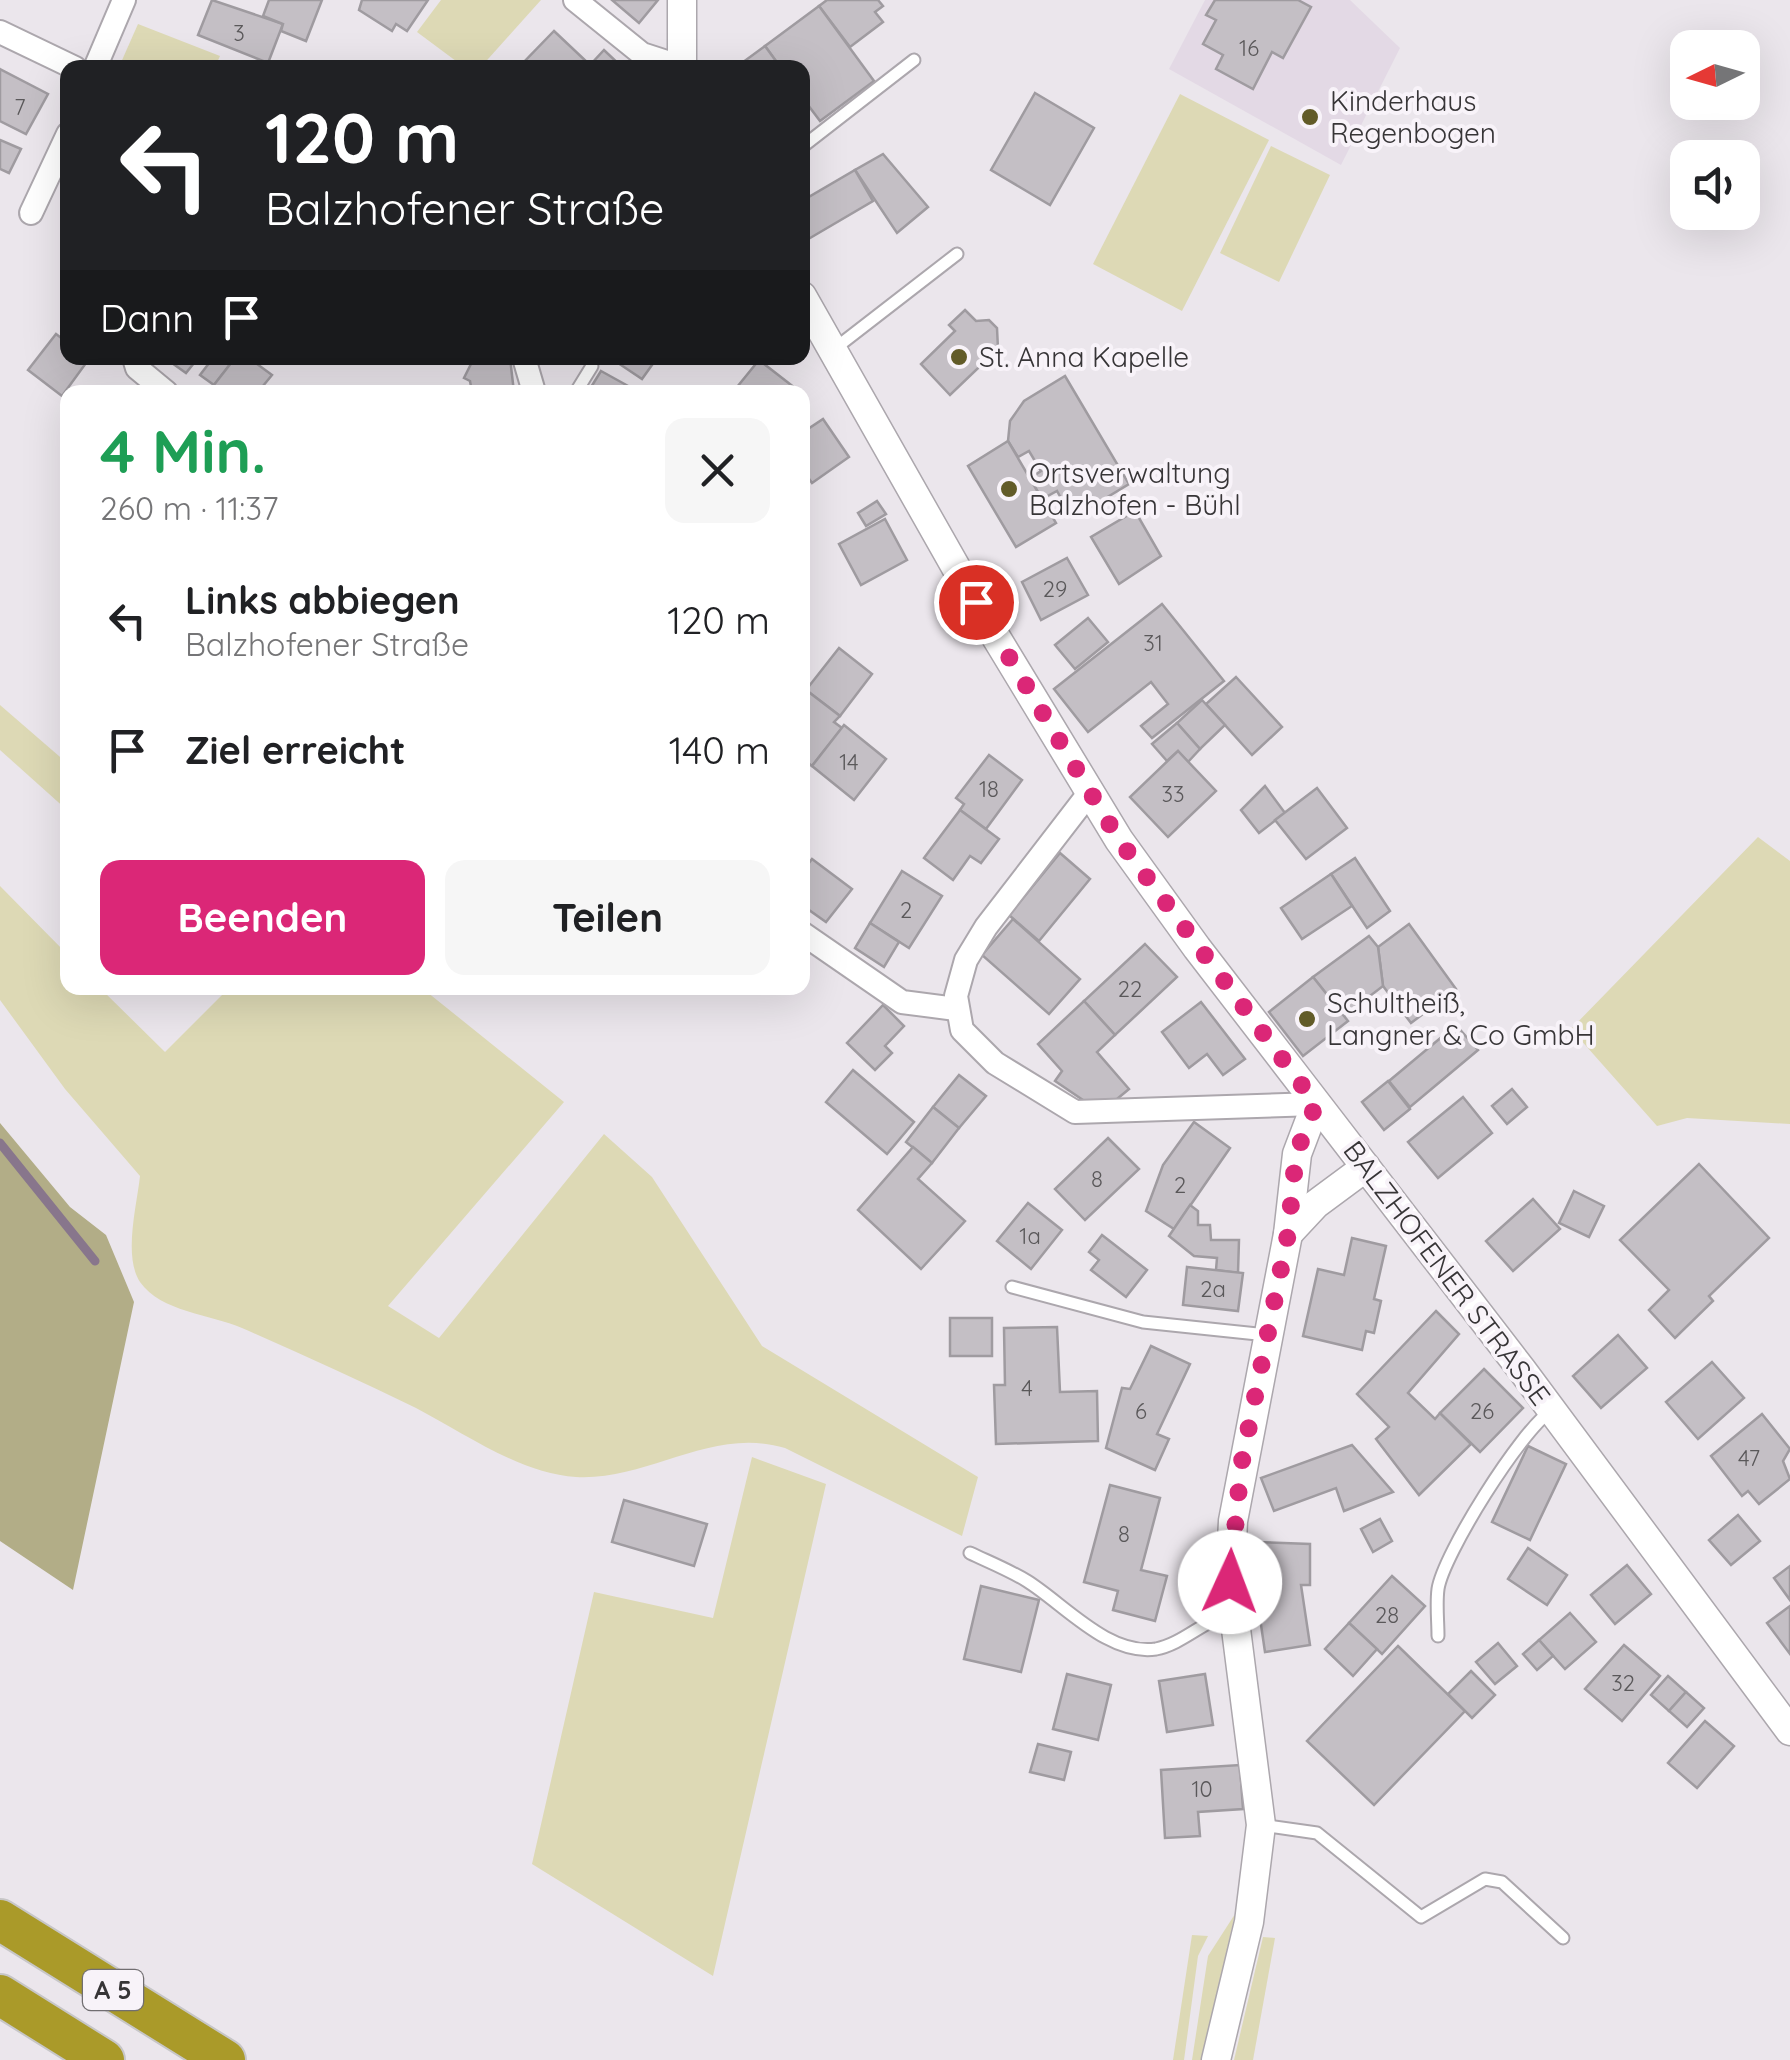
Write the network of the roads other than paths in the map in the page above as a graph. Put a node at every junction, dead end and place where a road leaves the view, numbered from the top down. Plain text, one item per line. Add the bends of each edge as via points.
1 (124, 0) edge
2 (575, 0) edge
3 (682, 0) edge
4 (0, 32) edge
5 (98, 60) edge
6 (660, 60) edge
7 (682, 60) edge
8 (914, 60) dead end
9 (60, 61) edge
10 (810, 142) edge
11 (60, 152) edge
12 (32, 214) dead end
13 (957, 254) dead end
14 (810, 310) edge
15 (833, 350) junction
16 (136, 365) edge
17 (158, 385) edge
18 (1090, 792) junction
19 (810, 938) edge
20 (956, 1008) junction
21 (1316, 1104) junction
22 (1366, 1166) junction
23 (1288, 1234) junction
24 (1012, 1287) dead end
25 (1267, 1335) junction
26 (1552, 1410) junction
27 (970, 1553) dead end
28 (1233, 1612) junction
29 (1438, 1636) dead end
30 (1790, 1732) edge
31 (1261, 1825) junction
32 (0, 1920) edge
33 (1563, 1938) dead end
34 (0, 1995) edge
35 (104, 2060) edge
36 (225, 2060) edge
37 (1216, 2060) edge

1 - 5 street
2 - 6 street via 642,54
3 - 7 street
4 - 9 street
8 - 10 lane
11 - 12 street
13 - 15 lane
14 - 15 street, BALZHOFENER STRASSE
15 - 18 street, BALZHOFENER STRASSE
16 - 17 street
18 - 20 street via 986,927 966,960
18 - 21 street, BALZHOFENER STRASSE via 1150,885
19 - 20 street via 902,1002
20 - 21 street via 962,1030 995,1063 1074,1112
21 - 22 street, BALZHOFENER STRASSE
21 - 23 street via 1296,1154
22 - 23 street
22 - 26 street, BALZHOFENER STRASSE
23 - 25 street
24 - 25 lane via 1143,1322
25 - 28 street via 1233,1521
26 - 29 lane via 1533,1422 1498,1471 1438,1585
26 - 30 street, BALZHOFENER STRASSE
27 - 28 lane via 1136,1650 1165,1647
28 - 31 street
31 - 33 lane via 1317,1833 1422,1917 1485,1879 1502,1882
31 - 37 street via 1250,1922
32 - 36 highway, A 5
34 - 35 highway, A 5

